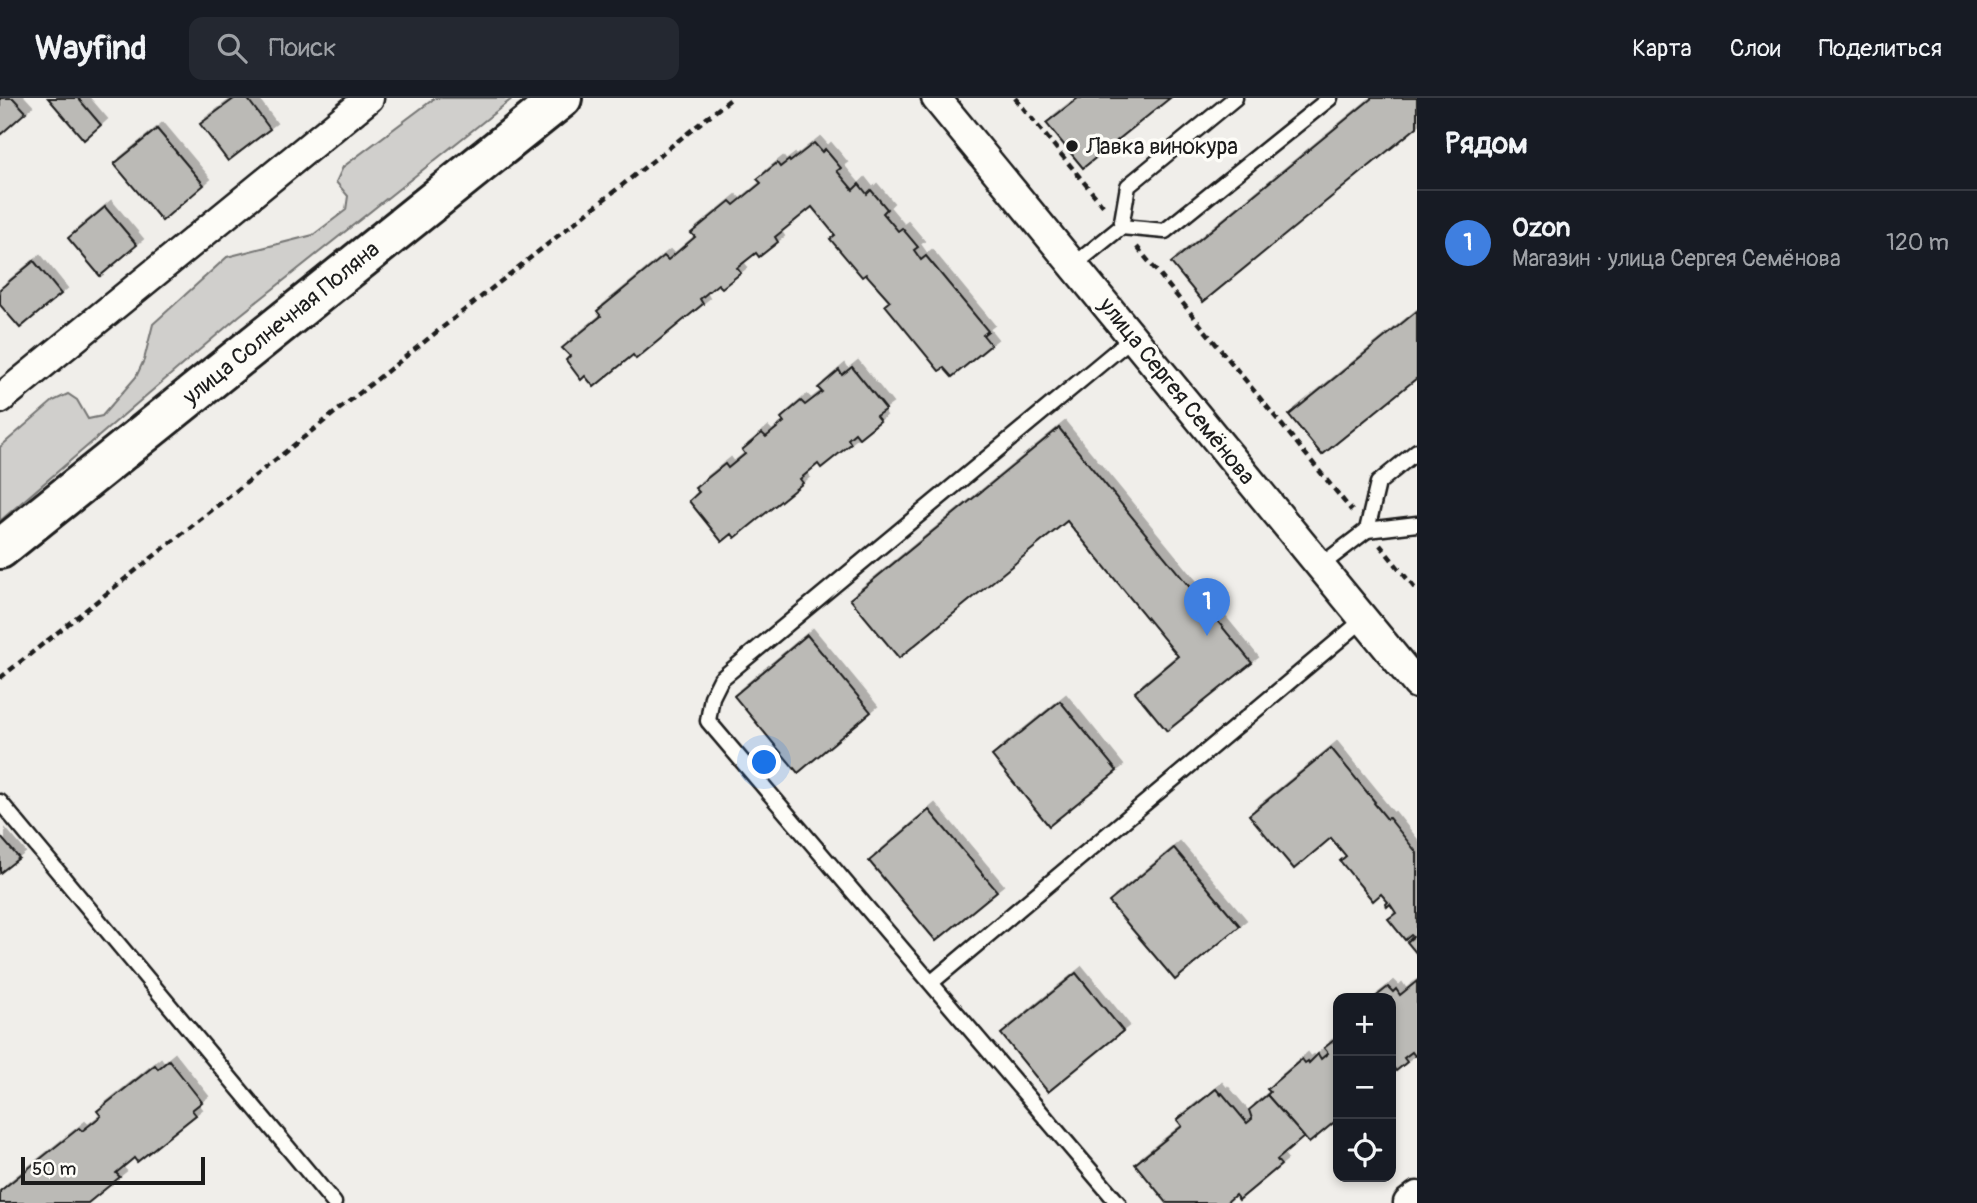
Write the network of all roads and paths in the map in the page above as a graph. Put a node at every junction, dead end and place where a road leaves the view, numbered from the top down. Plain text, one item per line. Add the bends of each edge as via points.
1 (369, 98) edge
2 (562, 98) edge
3 (732, 98) edge
4 (936, 98) edge
5 (1015, 98) edge
6 (1235, 98) edge
7 (1329, 98) edge
8 (1121, 227) junction
9 (1074, 265) junction
10 (1133, 337) junction
11 (0, 399) edge
12 (1417, 451) edge
13 (1417, 524) edge
14 (1367, 530) junction
15 (0, 549) edge
16 (1320, 566) junction
17 (1417, 591) edge
18 (1364, 620) junction
19 (0, 678) edge
20 (1417, 684) edge
21 (0, 802) edge
22 (932, 982) junction
23 (1417, 1196) edge
24 (334, 1203) edge
25 (1118, 1203) edge
26 (1408, 1203) edge

1 - 11 street
2 - 15 street, улица Солнечная Поляна
3 - 19 path
4 - 9 street, улица Сергея Семёнова
5 - 8 path
6 - 8 lane via 1128,186
7 - 8 lane via 1165,231
8 - 9 lane
8 - 14 path
9 - 10 street, улица Сергея Семёнова
10 - 16 street, улица Сергея Семёнова
10 - 22 lane via 721,679 712,697 708,721
12 - 14 lane via 1378,483
13 - 14 lane
14 - 16 lane
14 - 17 path
16 - 18 street, улица Сергея Семёнова
18 - 20 street, улица Сергея Семёнова
18 - 22 lane
21 - 24 lane
22 - 25 lane
23 - 26 street

